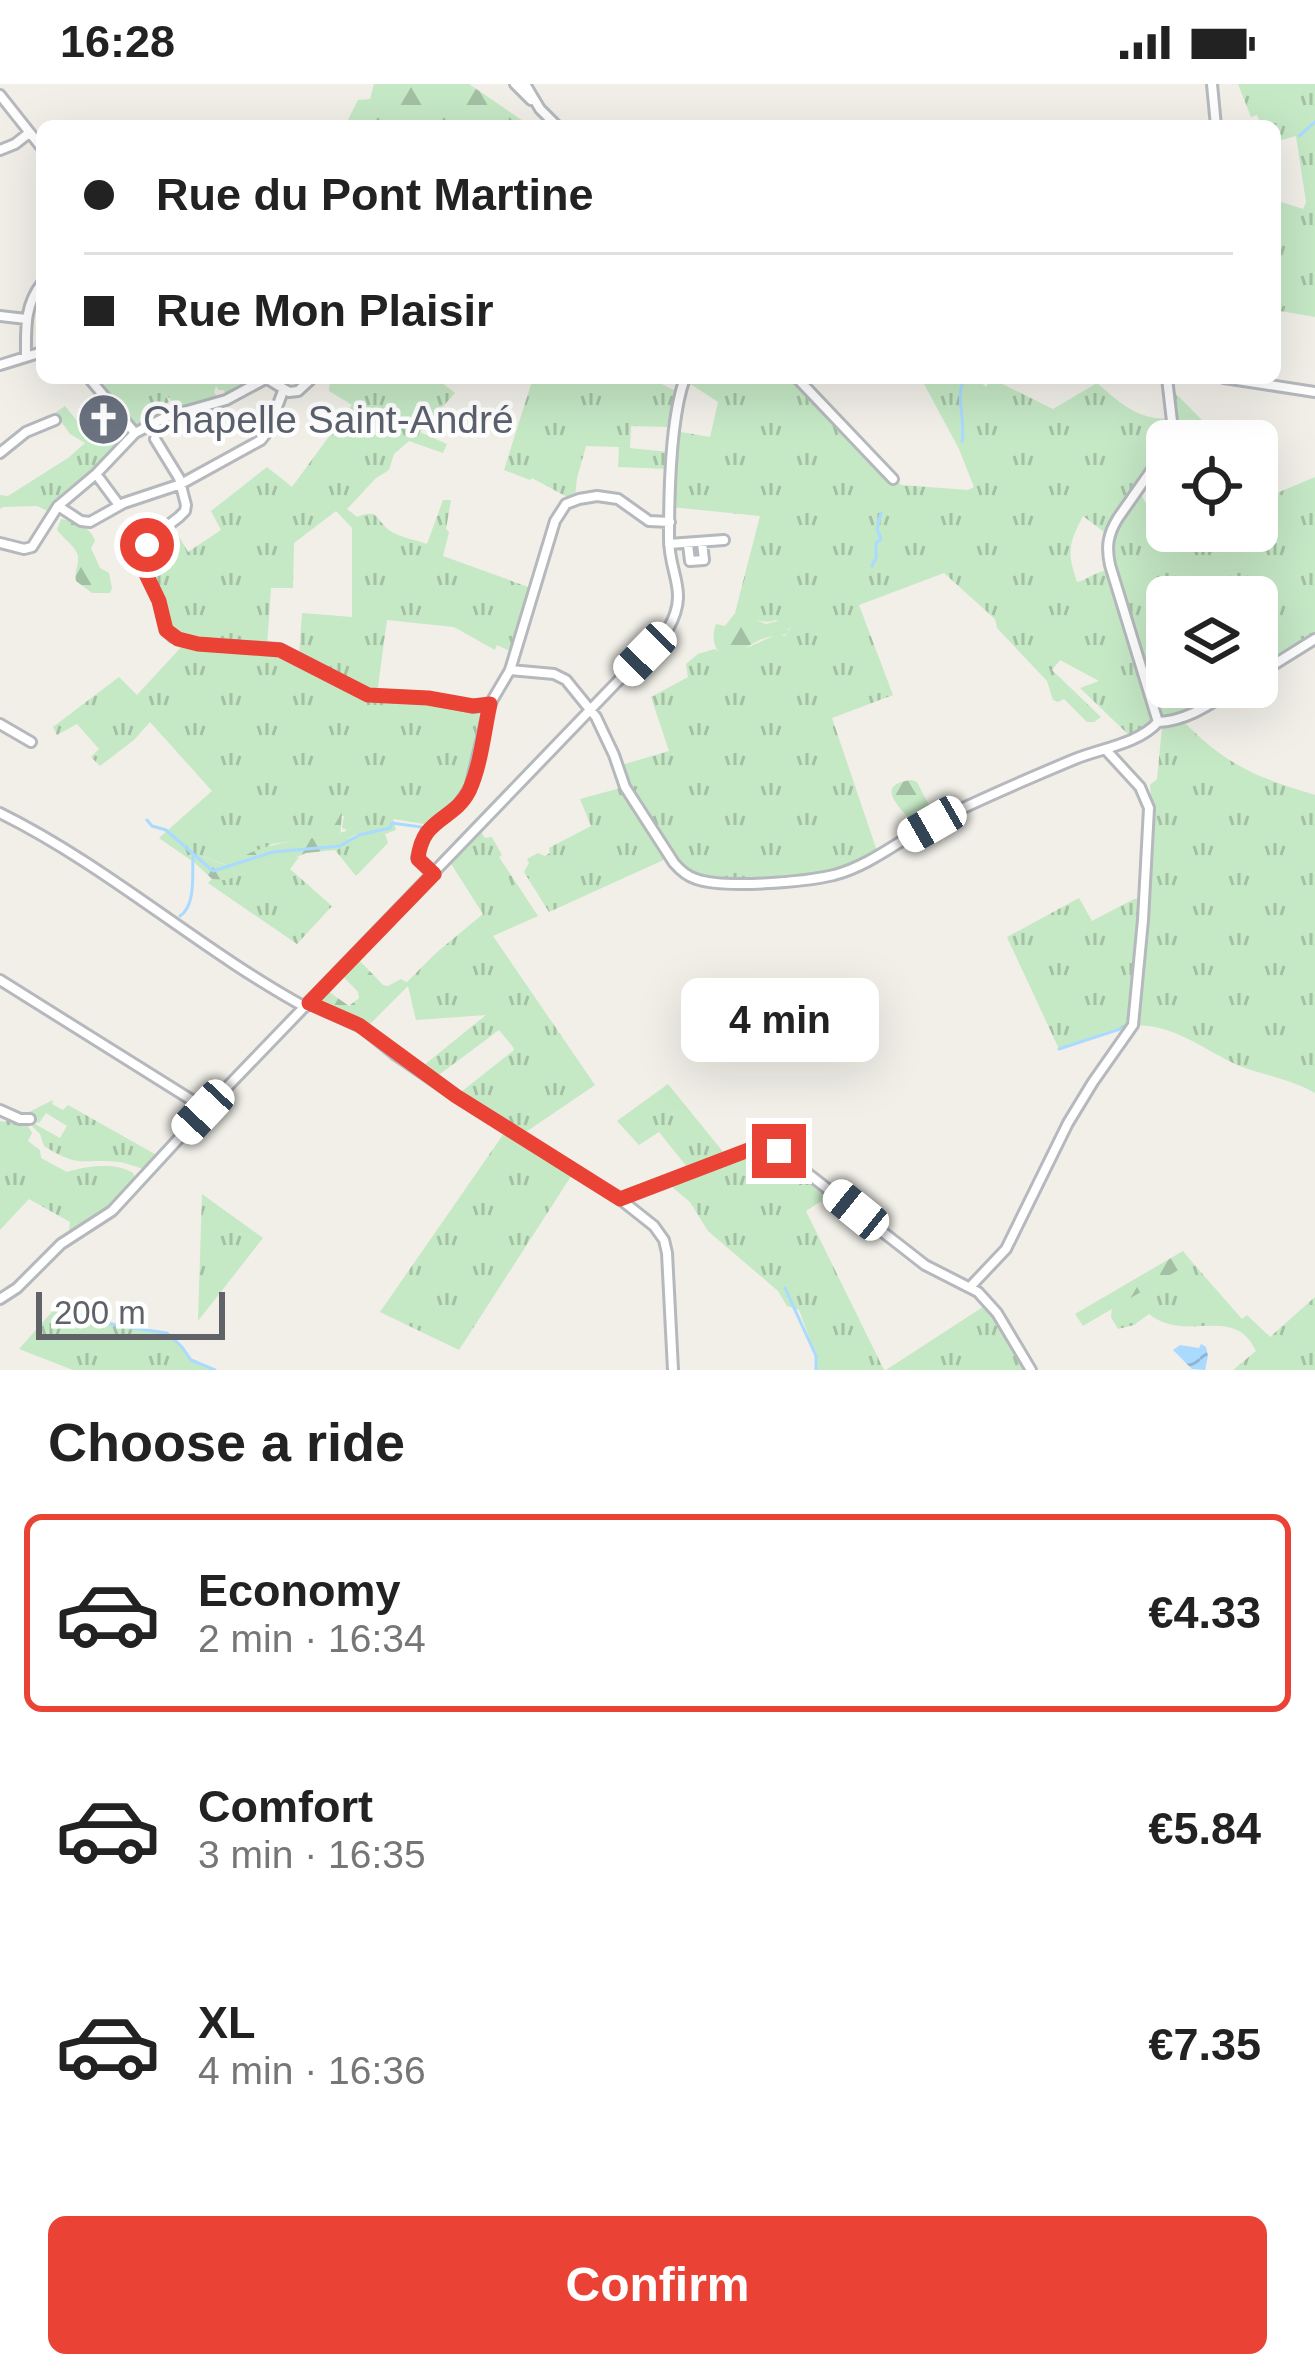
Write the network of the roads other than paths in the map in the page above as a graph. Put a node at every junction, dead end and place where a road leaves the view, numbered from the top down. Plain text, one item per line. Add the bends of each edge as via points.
1 (514, 84) edge
2 (525, 84) edge
3 (1212, 84) edge
4 (0, 94) edge
5 (540, 109) junction
6 (551, 120) edge
7 (1215, 120) edge
8 (30, 133) junction
9 (36, 140) edge
10 (0, 151) edge
11 (36, 292) edge
12 (0, 316) edge
13 (26, 319) junction
14 (36, 354) edge
15 (26, 357) junction
16 (0, 365) edge
17 (95, 384) edge
18 (255, 384) edge
19 (274, 384) edge
20 (306, 384) edge
21 (684, 384) edge
22 (803, 384) edge
23 (1168, 384) edge
24 (1262, 384) edge
25 (284, 391) junction
26 (1315, 392) edge
27 (56, 420) dead end
28 (1173, 420) edge
29 (139, 431) junction
30 (155, 439) dead end
31 (0, 451) edge
32 (96, 474) junction
33 (1146, 478) edge
34 (892, 479) dead end
35 (181, 484) junction
36 (119, 505) junction
37 (58, 506) junction
38 (670, 522) junction
39 (724, 540) dead end
40 (703, 542) junction
41 (0, 544) edge
42 (669, 544) junction
43 (688, 544) junction
44 (1315, 639) edge
45 (1278, 662) edge
46 (510, 670) junction
47 (490, 704) junction
48 (1201, 708) edge
49 (591, 711) junction
50 (1158, 722) junction
51 (0, 724) edge
52 (31, 742) dead end
53 (1106, 750) junction
54 (0, 813) edge
55 (434, 874) junction
56 (0, 980) edge
57 (307, 1005) junction
58 (206, 1109) junction
59 (0, 1110) edge
60 (30, 1119) dead end
61 (620, 1199) junction
62 (971, 1286) junction
63 (0, 1299) edge
64 (673, 1370) edge
65 (1031, 1370) edge

1 - 5 street
2 - 5 street
3 - 7 street
4 - 8 street
5 - 6 street
8 - 9 street
8 - 10 street
11 - 13 street
12 - 13 street
13 - 15 street
14 - 15 street
15 - 16 street
17 - 29 street
18 - 29 street
19 - 25 street
20 - 25 street
21 - 38 street
22 - 34 street
23 - 28 street
24 - 26 street
25 - 35 street via 261,440
27 - 31 street
29 - 32 street
30 - 35 street
32 - 36 street
32 - 37 street
33 - 50 street via 1107,543
35 - 36 street
35 - 47 street via 185,511 153,537 143,560 173,637 280,650 368,695
36 - 37 street via 90,522
37 - 41 street via 32,547
38 - 42 street
38 - 46 street via 650,521 612,497 566,504
39 - 40 street
40 - 43 street
40 - 43 street via 704,560 690,561
42 - 43 street
42 - 49 street via 676,612
44 - 45 street
46 - 47 street
46 - 49 street via 561,676
47 - 55 street via 466,797 421,845 418,859
48 - 50 street
49 - 53 street via 625,787 678,868 721,883 849,871 932,824
49 - 55 street
50 - 53 street
51 - 52 street
53 - 62 street via 1149,808 1133,1025 1069,1123 1006,1249
54 - 57 street
55 - 57 street
56 - 58 street
57 - 58 street
57 - 61 street via 359,1025
58 - 63 street via 112,1211
59 - 60 street
61 - 62 street via 741,1152 772,1149 925,1265
61 - 64 street via 664,1240
62 - 65 street

